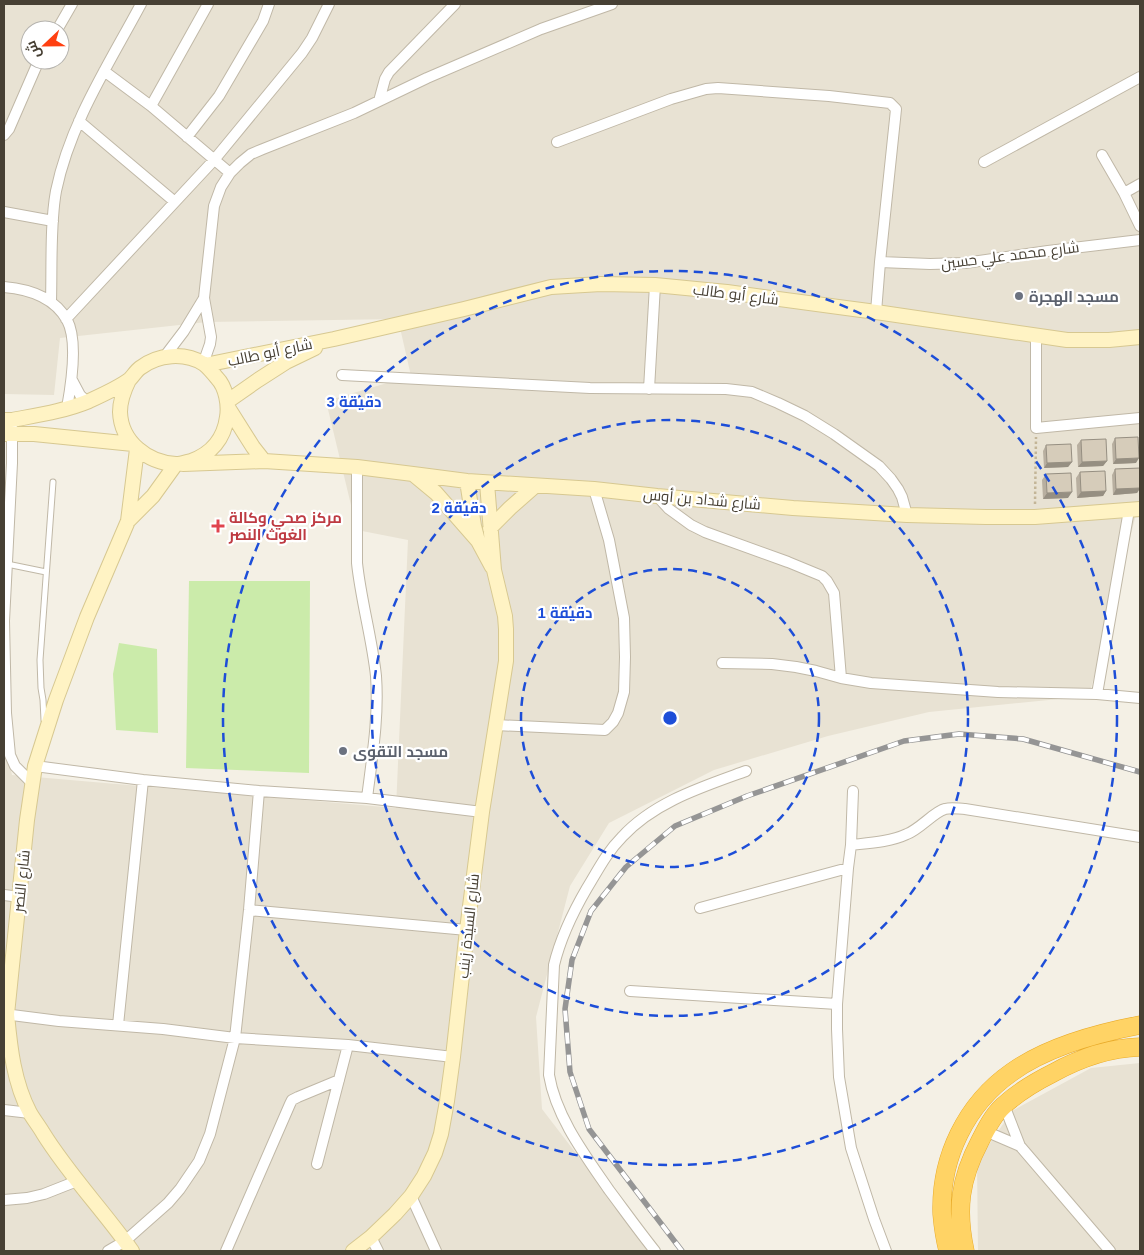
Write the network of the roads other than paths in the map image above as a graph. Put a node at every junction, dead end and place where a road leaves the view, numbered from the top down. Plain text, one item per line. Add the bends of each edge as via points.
1 (72, 4) edge
2 (141, 4) edge
3 (208, 4) edge
4 (270, 4) edge
5 (329, 4) edge
6 (455, 4) edge
7 (612, 4) edge
8 (602, 6) edge
9 (63, 20) edge
10 (35, 70) edge
11 (104, 72) junction
12 (1140, 77) edge
13 (379, 101) junction
14 (151, 106) junction
15 (79, 121) junction
16 (4, 135) edge
17 (187, 137) junction
18 (557, 142) dead end
19 (1102, 155) dead end
20 (214, 160) junction
21 (984, 162) dead end
22 (230, 173) junction
23 (1140, 184) edge
24 (1124, 194) junction
25 (175, 202) junction
26 (4, 212) edge
27 (53, 221) junction
28 (1140, 226) edge
29 (1140, 240) edge
30 (880, 262) junction
31 (655, 285) junction
32 (4, 287) edge
33 (204, 298) junction
34 (51, 301) junction
35 (876, 312) junction
36 (66, 319) junction
37 (1036, 336) junction
38 (1140, 337) edge
39 (334, 339) junction
40 (165, 356) junction
41 (204, 364) junction
42 (342, 375) dead end
43 (72, 380) junction
44 (129, 380) junction
45 (649, 389) junction
46 (89, 401) junction
47 (228, 405) junction
48 (67, 408) junction
49 (1140, 418) edge
50 (8, 420) edge
51 (8, 434) edge
52 (135, 447) junction
53 (264, 461) junction
54 (179, 464) junction
55 (357, 468) junction
56 (413, 474) junction
57 (467, 481) junction
58 (53, 482) dead end
59 (487, 483) junction
60 (536, 486) junction
61 (594, 489) junction
62 (657, 496) junction
63 (1135, 509) edge
64 (907, 515) junction
65 (128, 521) junction
66 (490, 528) junction
67 (478, 541) junction
68 (5, 564) edge
69 (494, 570) junction
70 (46, 572) junction
71 (722, 663) dead end
72 (841, 678) junction
73 (1096, 694) junction
74 (1140, 698) edge
75 (496, 725) junction
76 (45, 731) junction
77 (35, 766) junction
78 (746, 771) dead end
79 (143, 780) junction
80 (32, 783) junction
81 (259, 791) junction
82 (853, 791) dead end
83 (367, 798) junction
84 (482, 812) junction
85 (1140, 837) edge
86 (850, 845) junction
87 (848, 868) junction
88 (4, 895) edge
89 (20, 897) junction
90 (700, 908) dead end
91 (249, 910) junction
92 (466, 930) junction
93 (630, 991) dead end
94 (838, 1004) junction
95 (5, 1014) edge
96 (118, 1025) junction
97 (1140, 1025) edge
98 (235, 1038) junction
99 (348, 1045) junction
100 (1140, 1047) edge
101 (454, 1057) junction
102 (339, 1080) junction
103 (1004, 1105) junction
104 (4, 1110) edge
105 (30, 1113) junction
106 (985, 1131) junction
107 (1020, 1146) junction
108 (317, 1164) dead end
109 (78, 1182) junction
110 (411, 1196) junction
111 (4, 1200) edge
112 (371, 1237) junction
113 (129, 1246) edge
114 (108, 1251) edge
115 (226, 1251) edge
116 (352, 1251) edge
117 (378, 1251) edge
118 (436, 1251) edge
119 (655, 1251) edge
120 (886, 1251) edge
121 (948, 1251) edge
122 (965, 1251) edge
123 (1110, 1251) edge

1 - 9 street
2 - 11 street
3 - 14 street
4 - 17 street via 219,96
5 - 20 street via 302,53
6 - 13 street via 389,72
7 - 8 street
8 - 13 street via 541,29
10 - 16 street
11 - 14 street
11 - 15 street
12 - 21 street
13 - 22 street via 251,154
14 - 17 street
15 - 25 street
15 - 27 street via 60,177
17 - 20 street
18 - 30 street via 671,99 718,88 890,103 896,109
19 - 24 street
20 - 22 street
20 - 25 street
22 - 33 street via 214,206
23 - 24 street
24 - 28 street
25 - 36 street
26 - 27 street
27 - 34 street
29 - 30 street, شارع محمد علي حسين via 965,263
30 - 35 street
31 - 35 street, شارع أبو طالب
31 - 39 street, شارع أبو طالب via 551,287
31 - 45 street
32 - 34 street via 35,293
33 - 40 street
33 - 41 street via 211,336
34 - 36 street
35 - 37 street, شارع أبو طالب
36 - 43 street via 72,342
37 - 38 street, شارع أبو طالب via 1088,341
37 - 49 street via 1036,428
39 - 41 street, شارع أبو طالب
39 - 47 street, شارع أبو طالب via 286,362
40 - 41 street via 184,356
40 - 44 street via 151,361
41 - 47 street via 220,381
42 - 45 street
43 - 46 street via 80,395
43 - 48 street
44 - 46 street
44 - 52 street via 122,395 120,412 124,429
45 - 64 street via 706,388 752,392 805,416 892,479
46 - 48 street
47 - 53 street
47 - 54 street via 226,428 216,445 201,457
48 - 50 street
50 - 51 street
51 - 52 street via 34,434
51 - 68 street
52 - 54 street via 155,460
52 - 65 street, شارع النصر
53 - 54 street, شارع شداد بن أوس
53 - 55 street, شارع شداد بن أوس
54 - 65 street, شارع النصر
55 - 56 street, شارع شداد بن أوس
55 - 83 street via 357,563 377,699
56 - 57 street, شارع شداد بن أوس
56 - 67 street via 436,493
57 - 59 street, شارع شداد بن أوس
57 - 67 street, شارع السيدة زينب
58 - 70 lane
59 - 60 street, شارع شداد بن أوس
59 - 66 street, شارع السيدة زينب
60 - 61 street, شارع شداد بن أوس
60 - 66 street
61 - 62 street, شارع شداد بن أوس
61 - 75 street via 609,540 624,618 624,692 618,713 606,730
62 - 64 street, شارع شداد بن أوس
62 - 72 street via 669,509 705,532 822,576 834,593
63 - 64 street, شارع شداد بن أوس via 1035,517
63 - 73 street
65 - 76 street, شارع النصر via 87,617
66 - 69 street, شارع السيدة زينب
67 - 69 street, شارع السيدة زينب
68 - 70 lane
68 - 80 street via 9,749 15,766
69 - 75 street, شارع السيدة زينب via 505,616 506,642
70 - 76 lane via 40,660
71 - 72 street via 788,666
72 - 73 street via 998,692
73 - 74 street
75 - 84 street, شارع السيدة زينب
76 - 77 street, شارع النصر
77 - 79 street
77 - 80 street, شارع النصر
78 - 119 street via 702,786 667,803 622,836 573,912 554,965 548,1075 554,1098 564,1122 594,1168
79 - 81 street
79 - 96 street
80 - 89 street, شارع النصر
81 - 83 street
81 - 91 street
82 - 86 street
83 - 84 street
84 - 92 street, شارع السيدة زينب
85 - 86 street via 948,808 916,831 893,839
86 - 87 street
87 - 90 street
87 - 94 street
88 - 89 street
89 - 95 street, شارع النصر
91 - 92 street
91 - 98 street
92 - 101 street, شارع السيدة زينب
93 - 94 street
94 - 120 street via 840,1077 851,1148
95 - 96 street
95 - 105 street, شارع النصر via 13,1064
96 - 98 street
97 - 121 highway via 1074,1042 1032,1060 997,1084 972,1110 957,1137 945,1174 942,1212
98 - 99 street
98 - 113 street via 210,1134 198,1161 180,1189
99 - 101 street
99 - 102 street
100 - 103 highway via 1113,1050 1082,1059 1036,1082
101 - 110 street, شارع السيدة زينب via 441,1134 424,1176
102 - 108 street
102 - 115 street via 298,1097 290,1104
103 - 106 highway
103 - 107 street
104 - 105 street
105 - 109 street, شارع النصر
106 - 107 street
106 - 122 highway via 970,1159 961,1193
107 - 123 street
109 - 111 street via 44,1194
109 - 113 street, شارع النصر
110 - 112 street, شارع السيدة زينب
110 - 118 street
112 - 116 street, شارع السيدة زينب
112 - 117 street
113 - 114 street

